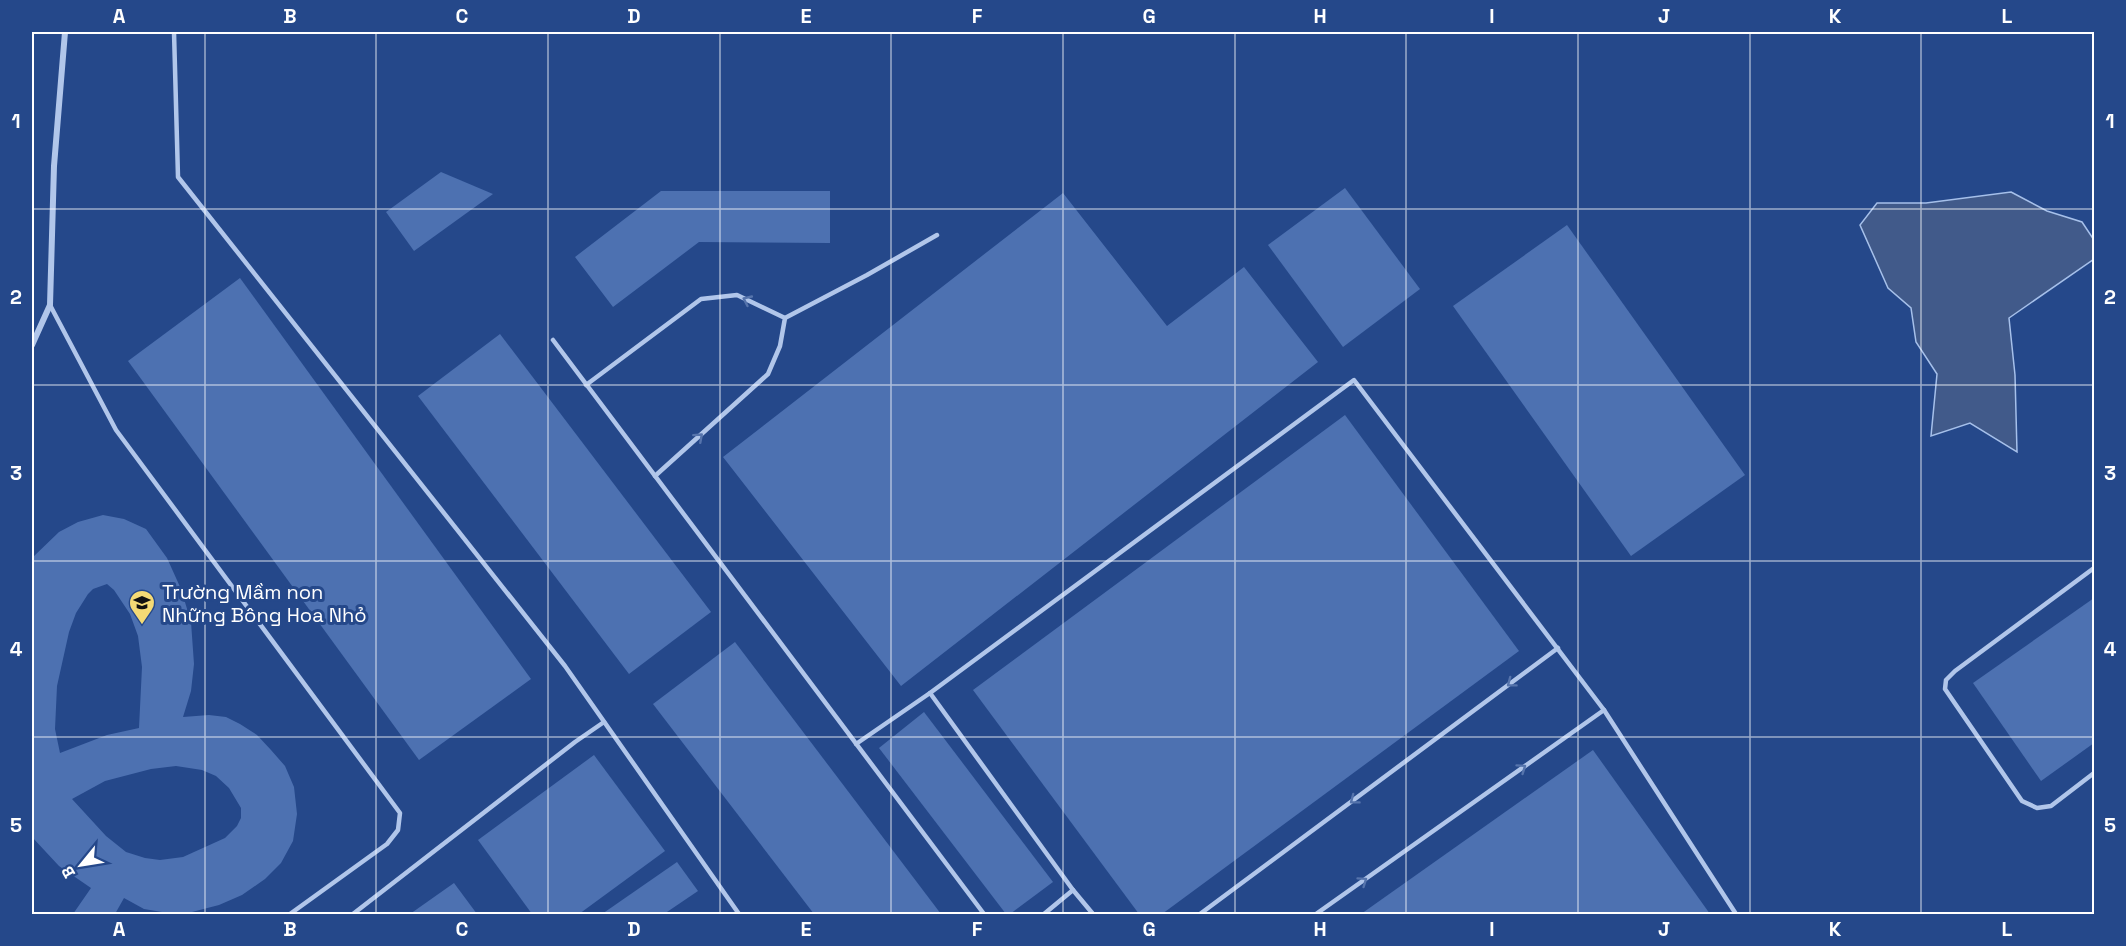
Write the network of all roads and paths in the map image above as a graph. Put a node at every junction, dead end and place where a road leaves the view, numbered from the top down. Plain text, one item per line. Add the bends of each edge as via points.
1 (65, 32) edge
2 (174, 32) edge
3 (937, 235) dead end
4 (50, 305) junction
5 (785, 318) junction
6 (553, 340) dead end
7 (32, 345) edge
8 (586, 385) junction
9 (655, 476) junction
10 (2094, 568) edge
11 (1558, 648) junction
12 (930, 693) junction
13 (1604, 710) junction
14 (604, 722) junction
15 (856, 744) junction
16 (2094, 773) edge
17 (1073, 890) junction
18 (290, 915) edge
19 (354, 915) edge
20 (739, 915) edge
21 (984, 915) edge
22 (1044, 915) edge
23 (1093, 915) edge
24 (1200, 915) edge
25 (1316, 915) edge
26 (1736, 915) edge

1 - 4 street via 54,166
2 - 14 lane via 178,177 558,657
3 - 5 lane
4 - 7 street
4 - 18 lane via 116,430 400,813 398,830 387,843
5 -> 8 lane via 737,296 701,299
9 -> 5 lane via 768,374 780,346
6 - 8 lane
8 - 9 lane
9 - 15 lane
10 - 16 lane via 1955,671 1946,680 1945,689 2022,801 2037,808 2051,806
11 - 12 lane via 1354,380
11 - 13 lane
11 -> 24 lane
12 - 15 lane
12 - 17 lane
25 -> 13 lane
13 - 26 lane
14 - 19 lane
14 - 20 lane
15 - 21 lane
17 - 22 lane
17 - 23 lane

